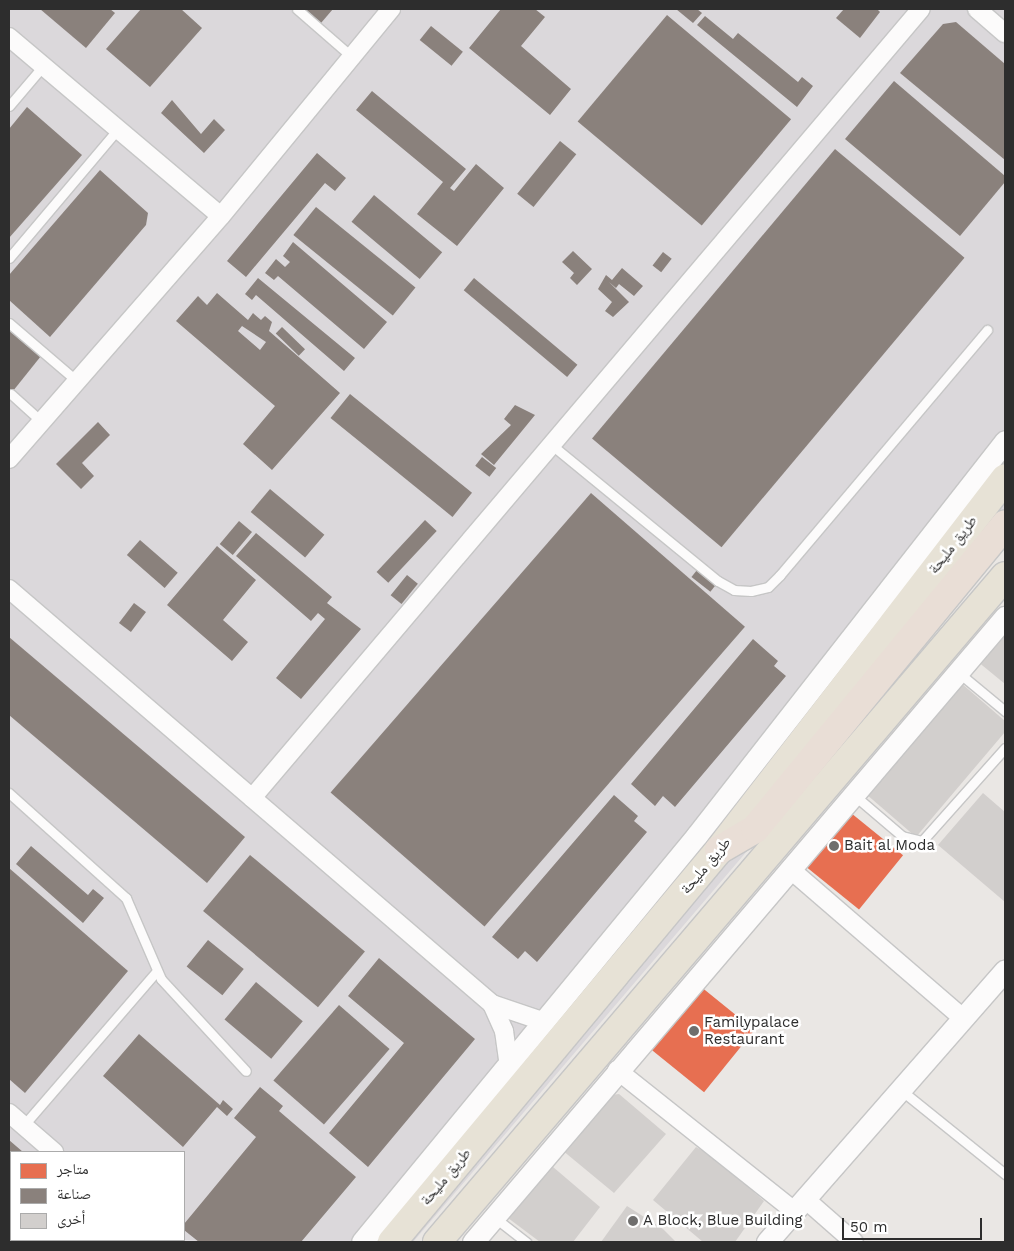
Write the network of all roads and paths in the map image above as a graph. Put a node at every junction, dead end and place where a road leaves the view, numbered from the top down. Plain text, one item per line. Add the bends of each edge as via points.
1 (297, 9) edge
2 (391, 9) edge
3 (921, 9) edge
4 (977, 9) edge
5 (1005, 33) edge
6 (9, 37) edge
7 (352, 57) junction
8 (43, 66) junction
9 (9, 106) edge
10 (117, 130) junction
11 (221, 216) junction
12 (9, 258) edge
13 (9, 323) edge
14 (987, 330) dead end
15 (76, 381) junction
16 (11, 394) dead end
17 (42, 422) junction
18 (1005, 441) edge
19 (553, 446) junction
20 (9, 460) edge
21 (1005, 478) edge
22 (1005, 525) edge
23 (1005, 576) edge
24 (9, 589) edge
25 (1005, 617) edge
26 (959, 673) junction
27 (1005, 711) edge
28 (1005, 748) edge
29 (9, 793) edge
30 (854, 795) junction
31 (252, 798) junction
32 (719, 850) junction
33 (790, 870) junction
34 (1005, 970) edge
35 (156, 972) junction
36 (492, 1004) junction
37 (964, 1019) junction
38 (542, 1020) junction
39 (508, 1060) junction
40 (618, 1070) junction
41 (246, 1072) dead end
42 (901, 1090) junction
43 (9, 1113) edge
44 (23, 1126) junction
45 (53, 1151) edge
46 (1005, 1174) edge
47 (799, 1205) junction
48 (494, 1217) junction
49 (362, 1242) edge
50 (392, 1242) edge
51 (438, 1242) edge
52 (473, 1242) edge
53 (526, 1242) edge
54 (768, 1242) edge
55 (854, 1242) edge

1 - 7 lane
2 - 7 street
3 - 19 street
4 - 5 street
6 - 8 street
7 - 11 street
8 - 9 lane
8 - 10 street
10 - 11 street
10 - 12 lane
11 - 15 street
13 - 15 lane
14 - 19 lane via 780,575 768,586 751,591 734,590 718,581
15 - 17 street
16 - 17 lane
17 - 20 street
18 - 38 street via 697,835
19 - 31 street
21 - 32 main road, طريق مليحة
22 - 32 highway via 755,829
23 - 51 main road
24 - 31 street
25 - 26 street
26 - 27 lane
26 - 30 street
28 - 30 lane via 922,841 902,836
29 - 35 lane via 126,898
30 - 33 street
31 - 36 street
32 - 50 main road, طريق مليحة
33 - 37 street
33 - 40 street
34 - 37 street
35 - 41 lane
35 - 44 lane
36 - 38 street
36 - 39 street via 504,1031
37 - 42 street
38 - 39 street
39 - 49 street
40 - 47 street
40 - 48 street
42 - 46 lane
42 - 47 street
43 - 44 street
44 - 45 street
47 - 54 street
47 - 55 street
48 - 52 street
48 - 53 lane

